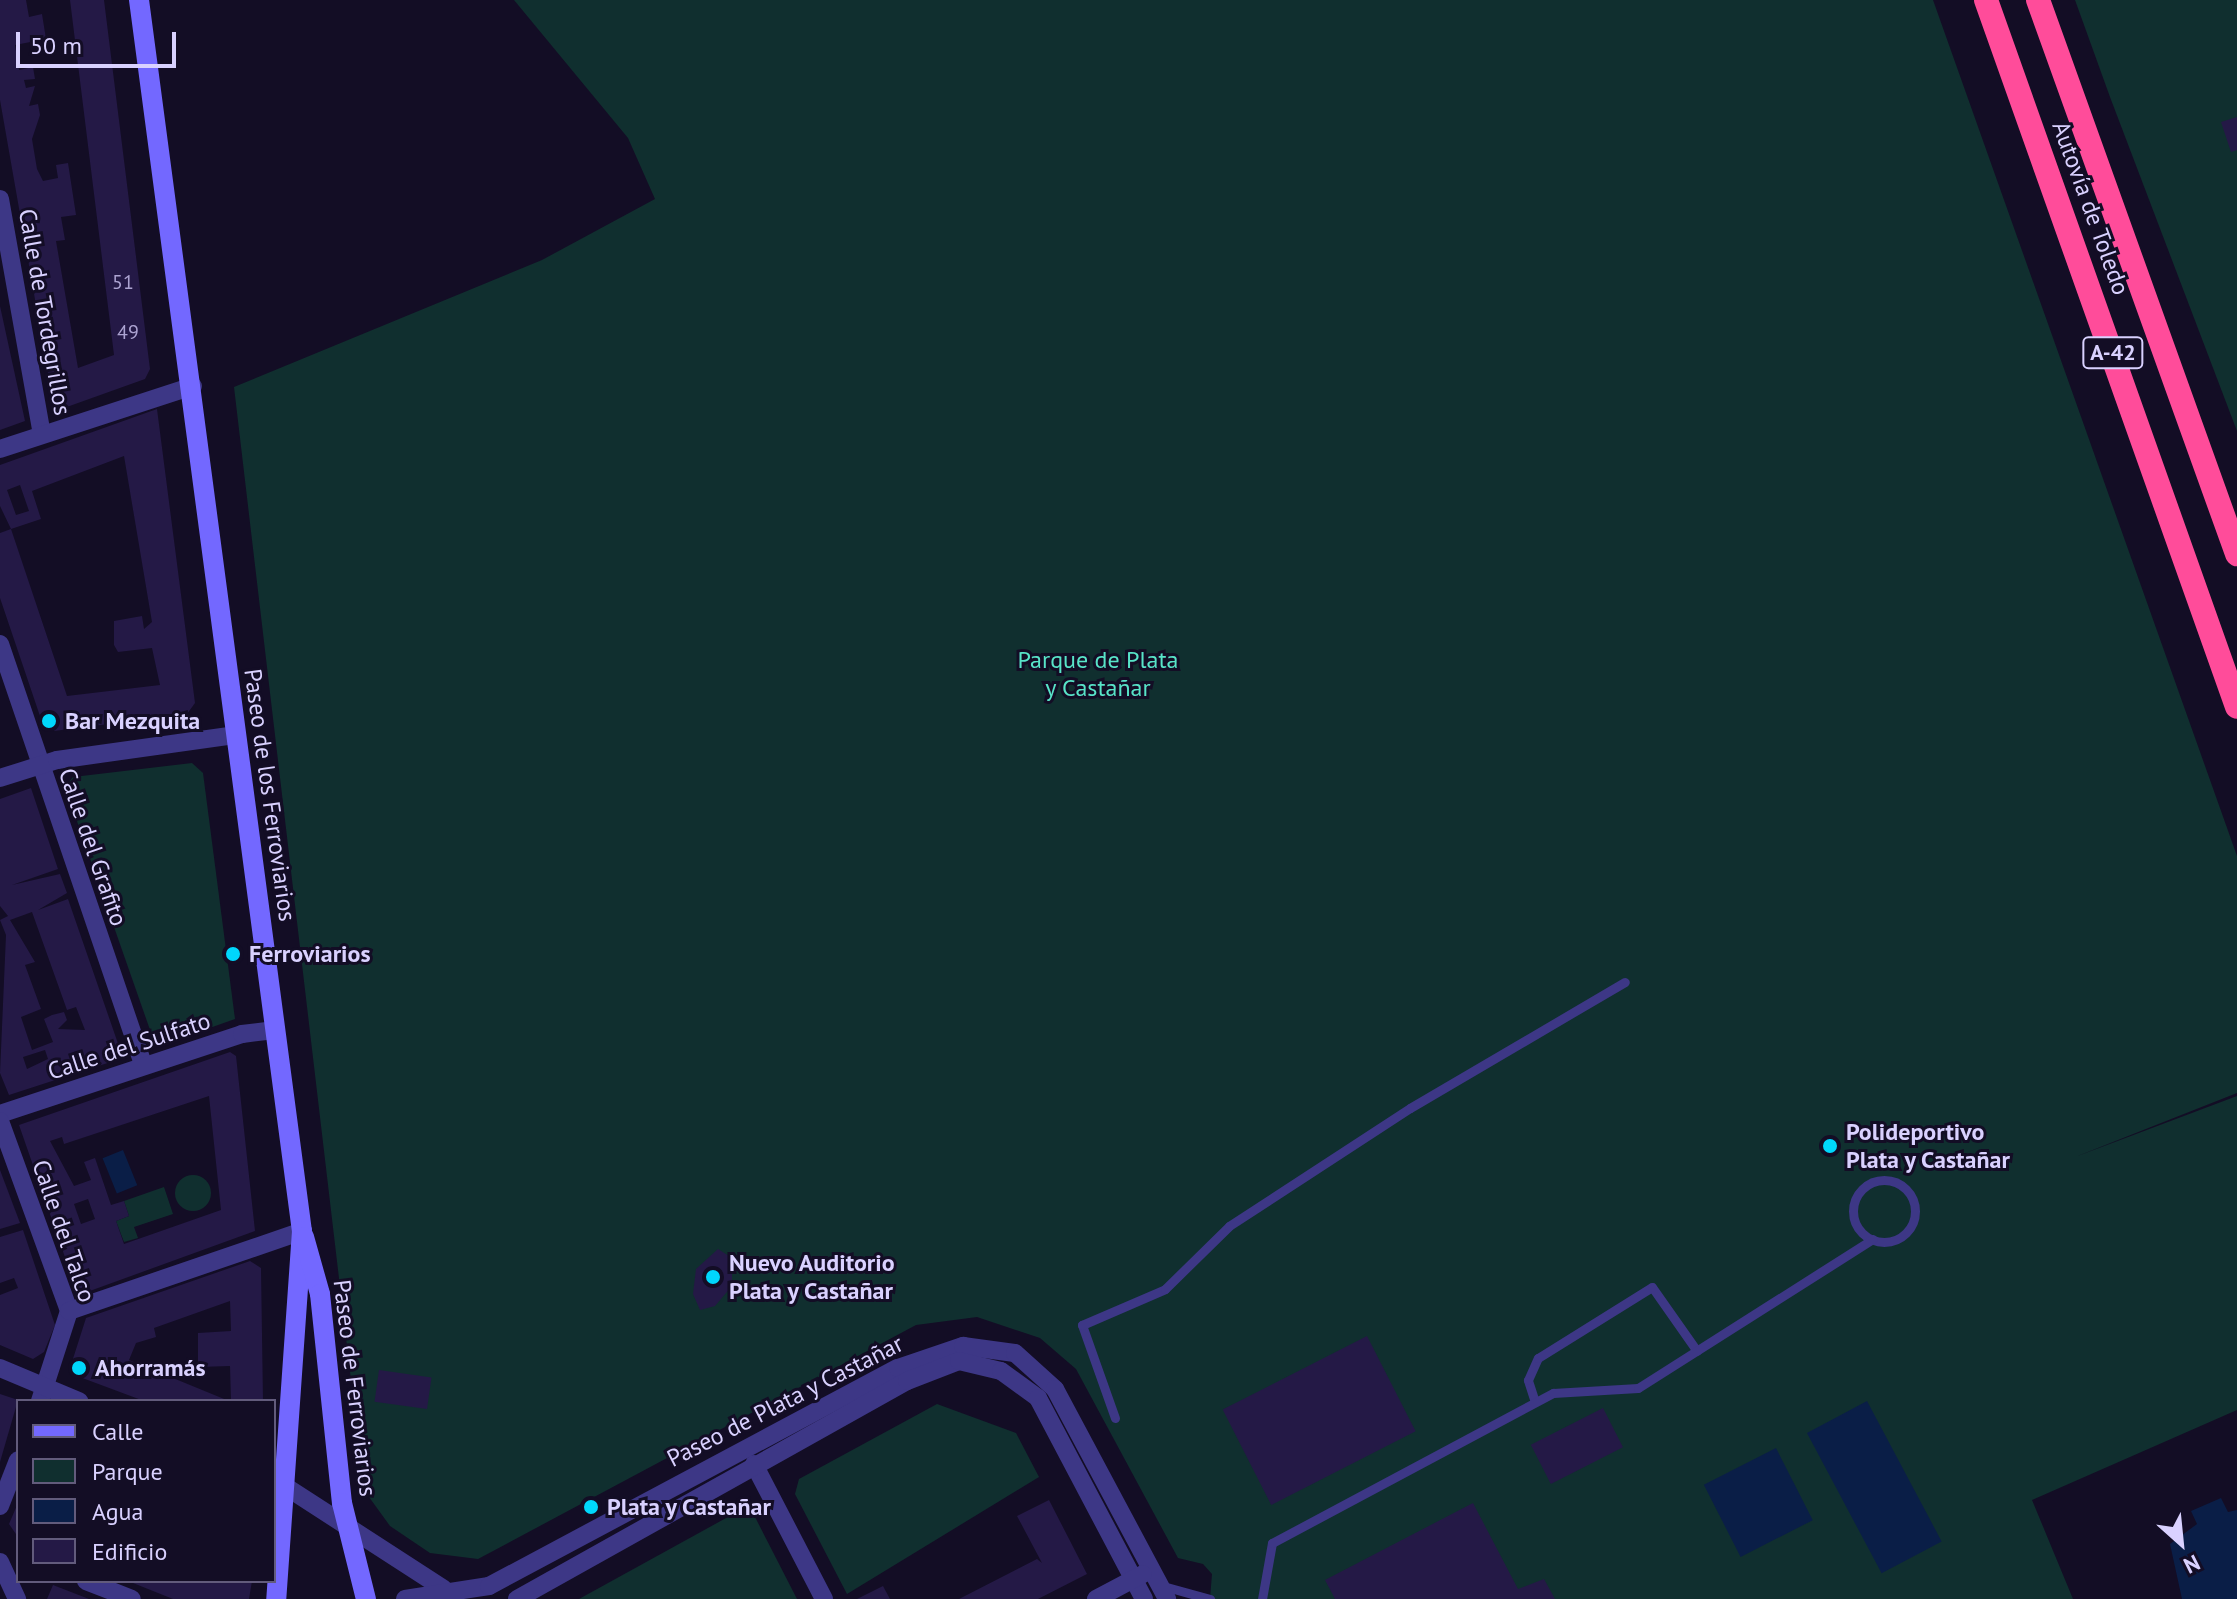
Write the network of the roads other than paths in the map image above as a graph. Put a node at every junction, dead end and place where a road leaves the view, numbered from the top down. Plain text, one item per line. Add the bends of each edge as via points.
1 (139, 0) edge
2 (1986, 0) edge
3 (2038, 0) edge
4 (0, 199) edge
5 (193, 386) junction
6 (42, 434) junction
7 (0, 449) edge
8 (2237, 554) edge
9 (0, 644) edge
10 (2237, 707) edge
11 (236, 735) junction
12 (40, 766) junction
13 (0, 778) edge
14 (1625, 982) dead end
15 (275, 1030) junction
16 (143, 1065) junction
17 (0, 1114) edge
18 (0, 1121) edge
19 (302, 1231) junction
20 (1873, 1239) junction
21 (69, 1311) junction
22 (1697, 1351) junction
23 (0, 1368) edge
24 (43, 1394) edge
25 (69, 1399) edge
26 (1535, 1402) junction
27 (1115, 1418) dead end
28 (754, 1464) junction
29 (16, 1465) edge
30 (280, 1482) edge
31 (0, 1506) edge
32 (349, 1527) junction
33 (5, 1565) edge
34 (1133, 1579) junction
35 (91, 1583) edge
36 (1160, 1584) edge
37 (444, 1589) junction
38 (17, 1599) edge
39 (132, 1599) edge
40 (276, 1599) edge
41 (366, 1599) edge
42 (405, 1599) edge
43 (517, 1599) edge
44 (824, 1599) edge
45 (1096, 1599) edge
46 (1144, 1599) edge
47 (1210, 1599) edge
48 (1262, 1599) edge

1 - 5 main road, Paseo de los Ferroviarios
2 - 10 highway, Autovía de Toledo / A-42
3 - 8 highway, Autovía de Toledo / A-42
4 - 6 street, Calle de Tordegrillos
5 - 6 street
5 - 11 main road, Paseo de los Ferroviarios
6 - 7 street
9 - 12 street, Calle del Grafito
11 - 12 street
11 - 15 main road, Paseo de los Ferroviarios
12 - 13 street
12 - 16 street, Calle del Grafito
14 - 27 lane via 1410,1108 1229,1226 1165,1289 1082,1325
15 - 16 street, Calle del Sulfato
15 - 19 main road, Paseo de los Ferroviarios
16 - 17 street, Calle del Sulfato
18 - 21 street, Calle del Talco
19 - 21 street
19 - 30 main road, Paseo de los Ferroviarios via 292,1295
19 - 32 main road, Paseo de Ferroviarios via 320,1294
20 - 20 lane via 1894,1240 1913,1223 1912,1197 1892,1181 1875,1182 1856,1199 1856,1225
20 - 22 lane
21 - 24 street, Calle del Talco
22 - 26 lane via 1638,1388 1553,1393
22 - 26 lane via 1652,1287 1538,1358 1528,1380
23 - 24 street
24 - 25 street
26 - 48 lane via 1272,1543
28 - 34 street, Paseo de Plata y Castañar via 933,1368 981,1364 1038,1398
28 - 43 street, Paseo de Plata y Castañar
28 - 44 street
29 - 31 street
30 - 32 street, Paseo de Ferroviarios
30 - 40 main road, Paseo de los Ferroviarios
32 - 37 street
32 - 41 main road
33 - 38 street
34 - 36 street
34 - 45 street
34 - 46 street, Paseo de Plata y Castañar
35 - 39 street
36 - 37 street, Paseo de Plata y Castañar via 1055,1389 1015,1353 963,1346 898,1368 489,1586
36 - 47 lane
37 - 42 street, Paseo de Plata y Castañar

